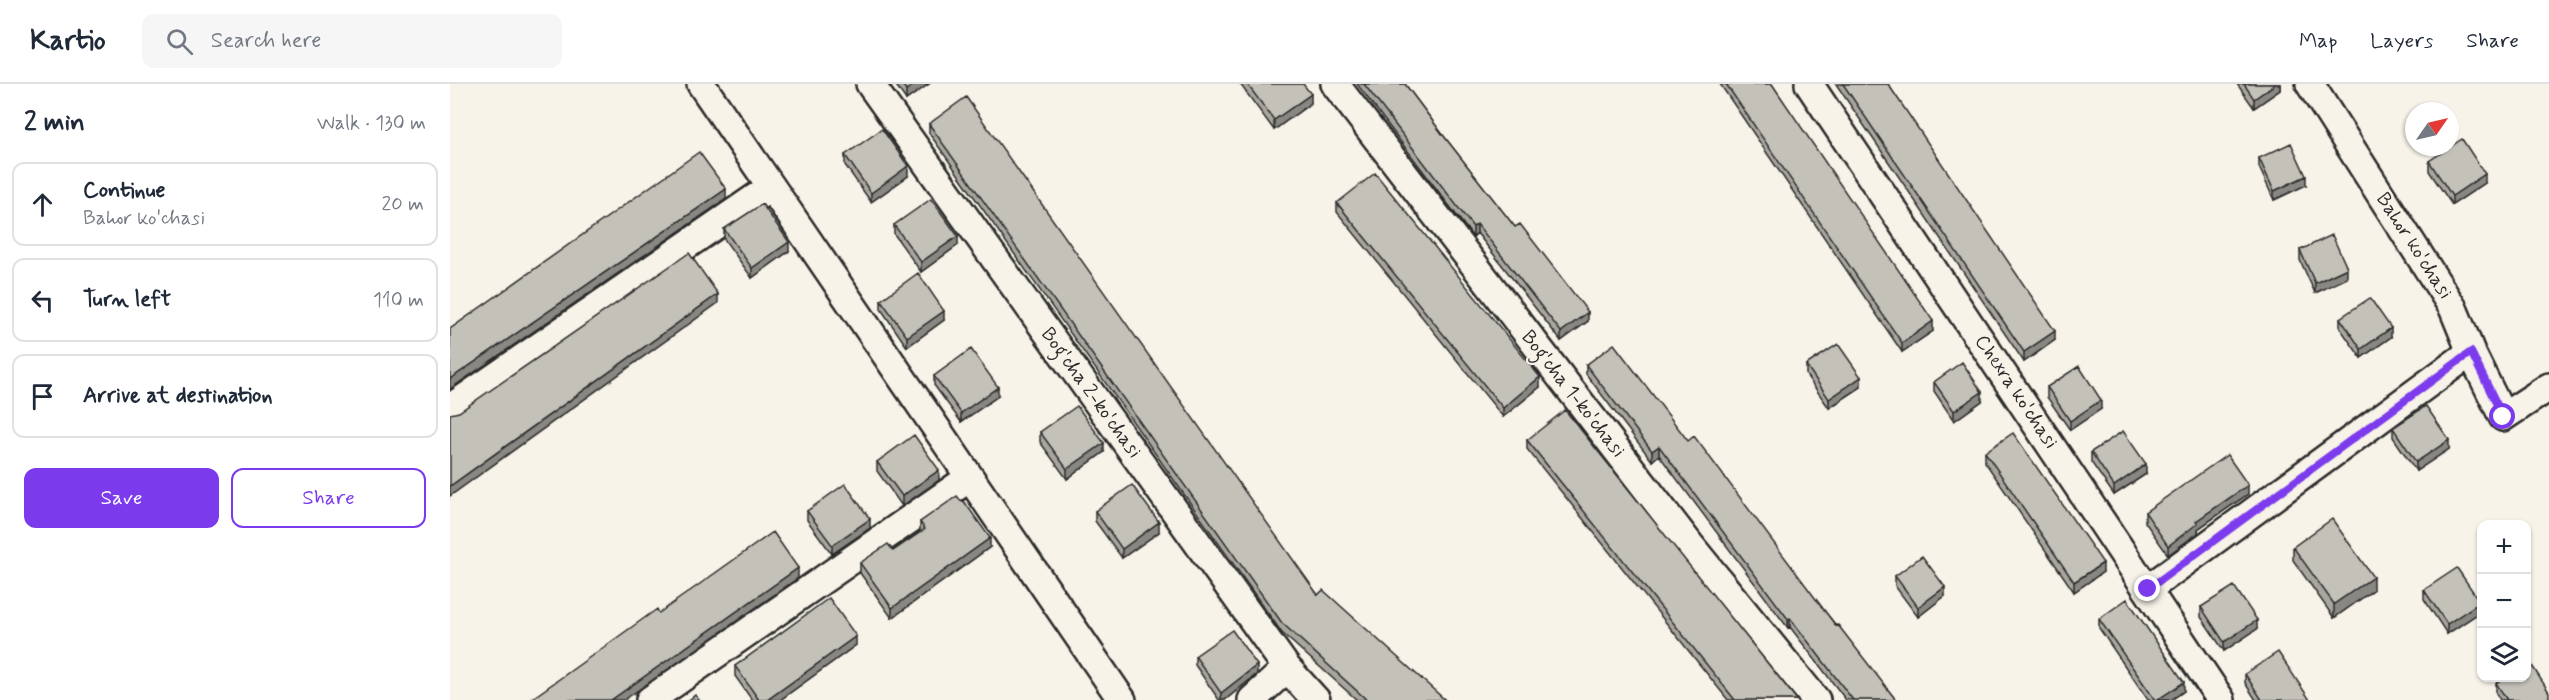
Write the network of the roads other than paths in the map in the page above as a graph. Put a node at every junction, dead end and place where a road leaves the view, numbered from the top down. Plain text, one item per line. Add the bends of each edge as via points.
1 (701, 84) edge
2 (870, 84) edge
3 (1335, 84) edge
4 (1809, 84) edge
5 (2310, 84) edge
6 (771, 187) junction
7 (2471, 352) junction
8 (2549, 387) edge
9 (450, 408) edge
10 (969, 478) junction
11 (2148, 589) junction
12 (1287, 668) junction
13 (2216, 698) edge
14 (650, 700) edge
15 (1122, 700) edge
16 (1252, 700) edge
17 (1316, 700) edge
18 (1816, 700) edge

1 - 6 street
2 - 12 street, Bog'cha 2-ko'chasi
3 - 18 street, Bog'cha 1-ko'chasi via 1690,545
4 - 11 street, Chexra ko'chasi
5 - 7 street, Bahor ko'chasi via 2453,308
6 - 9 street
6 - 10 street
7 - 8 street, Bahor ko'chasi via 2503,417
7 - 11 street
10 - 14 street
10 - 15 street
11 - 13 street, Chexra ko'chasi
12 - 16 street
12 - 17 street, Bog'cha 2-ko'chasi

